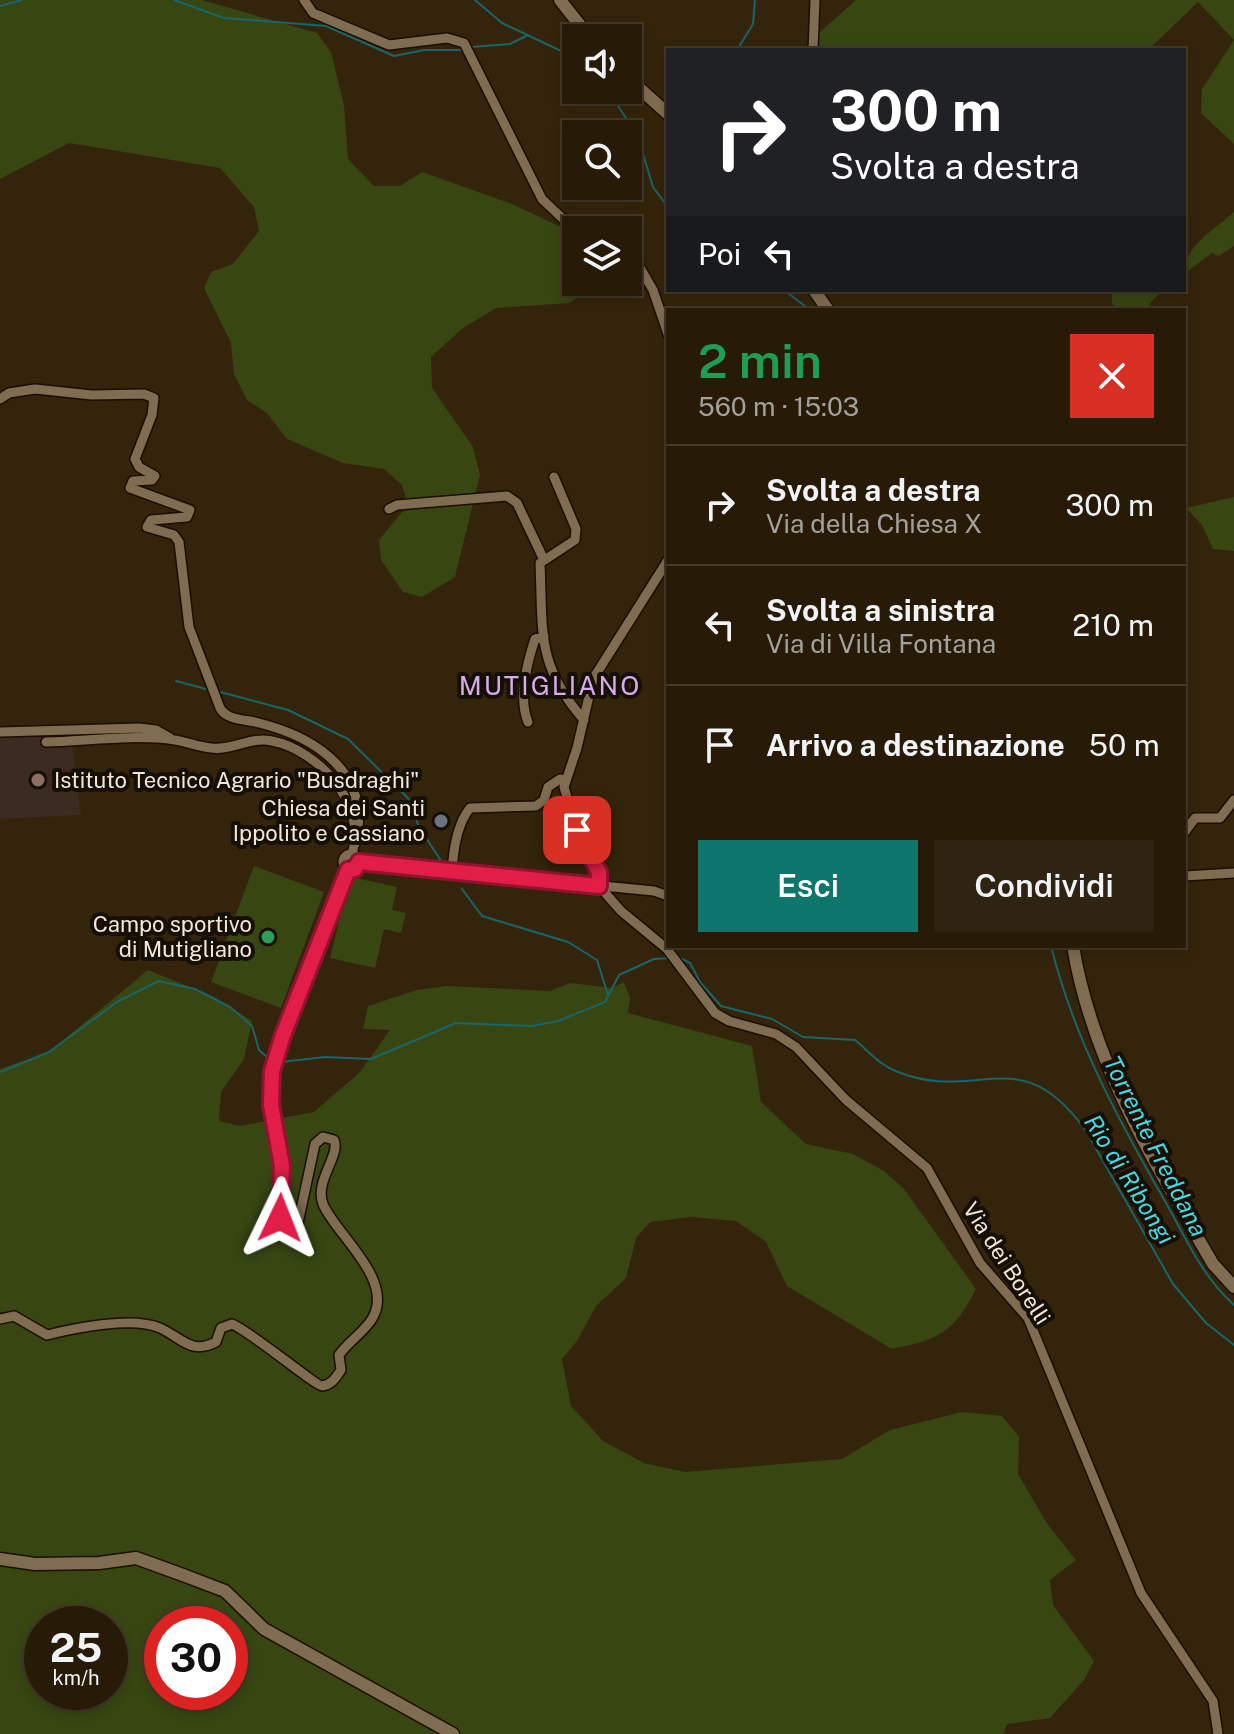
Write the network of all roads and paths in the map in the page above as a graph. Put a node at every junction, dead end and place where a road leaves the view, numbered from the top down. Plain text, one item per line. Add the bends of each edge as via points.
1 (304, 0) edge
2 (560, 0) edge
3 (815, 0) edge
4 (579, 24) edge
5 (813, 48) edge
6 (642, 91) edge
7 (666, 112) edge
8 (562, 218) edge
9 (642, 271) edge
10 (666, 328) edge
11 (0, 399) edge
12 (554, 477) dead end
13 (389, 509) dead end
14 (544, 560) junction
15 (666, 563) edge
16 (544, 636) junction
17 (584, 720) junction
18 (528, 722) dead end
19 (0, 732) edge
20 (173, 739) junction
21 (46, 742) dead end
22 (566, 780) junction
23 (1234, 800) edge
24 (1186, 830) edge
25 (355, 853) junction
26 (452, 873) junction
27 (1234, 873) edge
28 (1186, 876) edge
29 (599, 886) junction
30 (666, 895) edge
31 (1073, 948) edge
32 (1234, 1287) edge
33 (0, 1319) edge
34 (0, 1559) edge
35 (453, 1734) edge
36 (1218, 1734) edge

1 - 8 street via 313,13 389,45 447,38 468,48 542,199
2 - 4 main road
3 - 5 street
6 - 7 main road
9 - 10 street
11 - 25 street via 35,389 154,398 135,459 155,476 133,481 130,488 190,510 187,517 151,520 147,527 174,535 179,542 189,627 222,713 278,729 335,761 359,801
12 - 14 street via 576,529 575,540
13 - 14 street via 507,496 517,503
14 - 16 street
15 - 17 street via 598,668
16 - 17 street via 555,683
16 - 18 street via 535,639 532,648 523,699
17 - 22 street
19 - 20 street via 139,728
20 - 21 street
20 - 25 street via 211,748 263,739 316,761 336,783 352,822
22 - 26 street via 548,787 536,806 470,808 454,849
22 - 29 street via 568,807 599,872
23 - 24 street via 1220,818 1195,818
25 - 26 street
25 - 33 street via 343,859 348,870 283,1035 271,1088 282,1166 280,1218 286,1227 298,1223 315,1144 323,1137 334,1140 337,1148 323,1181 323,1204 361,1254 374,1288 373,1318 339,1355 341,1370 334,1381 312,1383 283,1355 232,1324 203,1348 142,1324 47,1335 14,1316
26 - 29 street
27 - 28 street
29 - 30 street
29 - 36 street, Via dei Borelli via 670,952 715,1013 776,1034 796,1047 846,1100 927,1168 980,1263 1028,1318 1141,1593 1213,1701
31 - 32 main road via 1090,1015 1119,1093 1205,1251
34 - 35 main road via 86,1563 136,1558 197,1580 225,1591 264,1629

